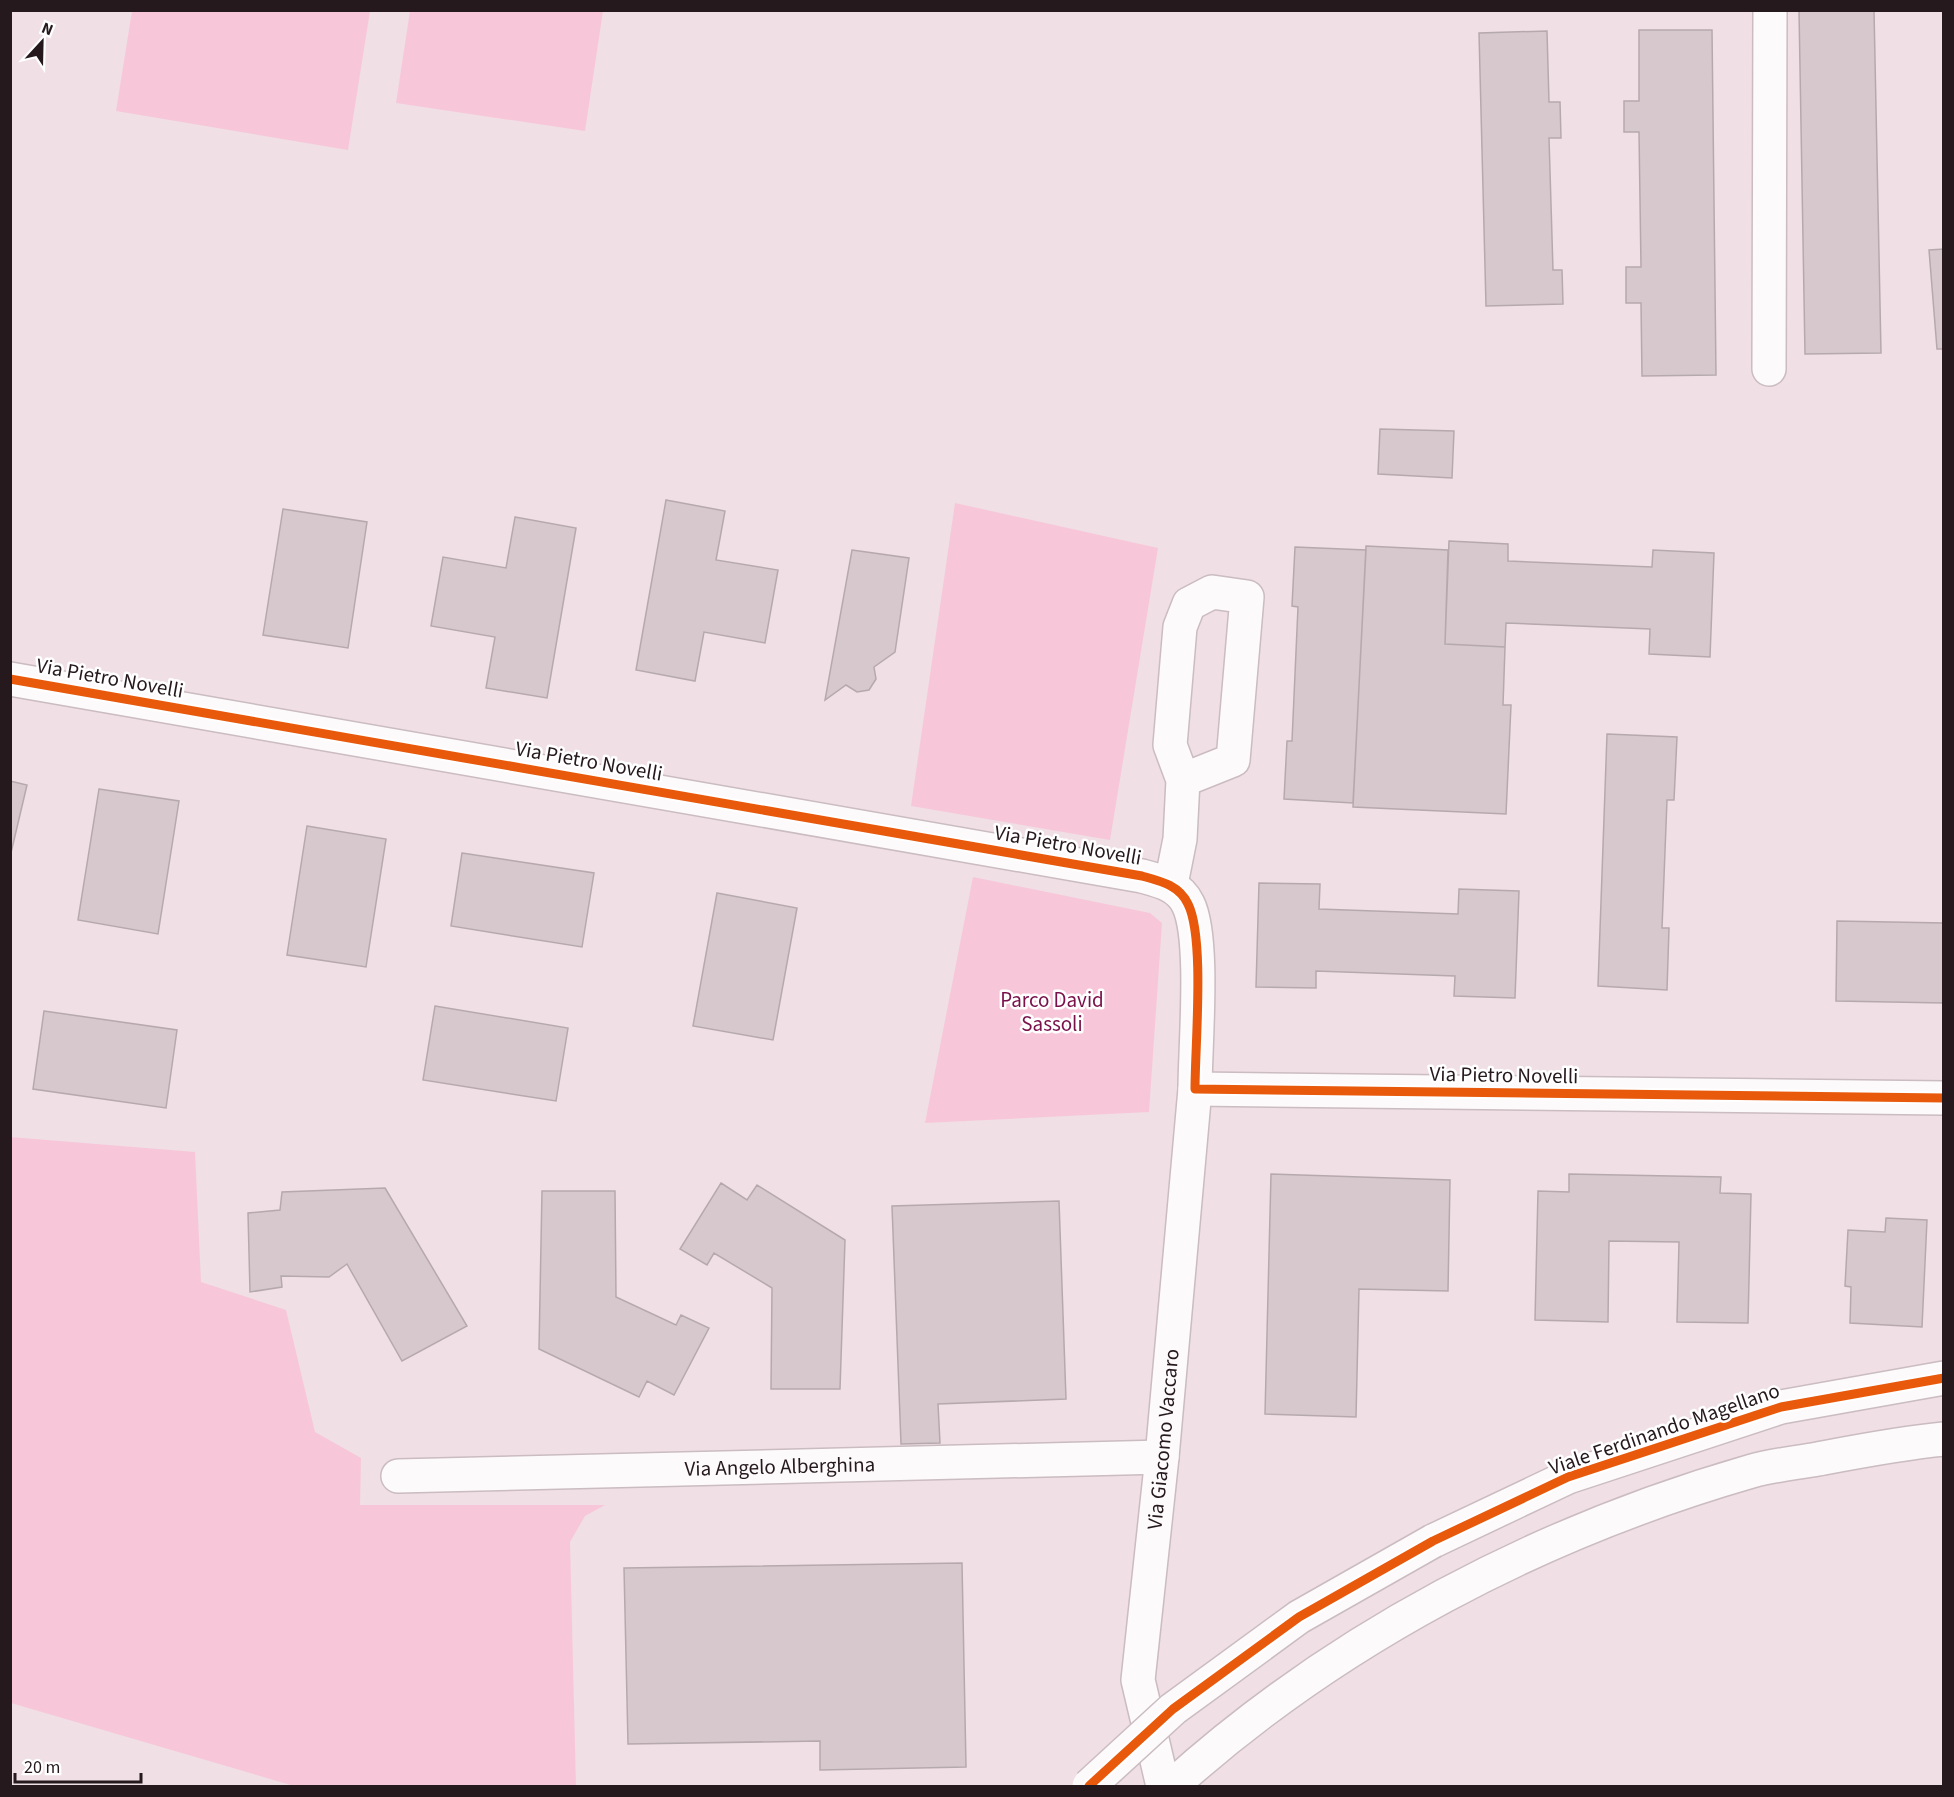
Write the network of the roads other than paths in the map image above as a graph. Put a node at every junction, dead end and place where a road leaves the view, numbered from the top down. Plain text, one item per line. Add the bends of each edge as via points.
1 (1770, 10) edge
2 (1769, 369) dead end
3 (10, 679) edge
4 (1183, 780) junction
5 (1171, 884) junction
6 (1195, 1089) junction
7 (1944, 1098) edge
8 (1944, 1378) edge
9 (1944, 1439) edge
10 (1162, 1457) junction
11 (398, 1476) dead end
12 (1089, 1786) edge
13 (1163, 1786) edge
14 (1172, 1786) edge

1 - 2 street
3 - 5 street, Via Pietro Novelli
4 - 4 street via 1233,760 1247,597 1212,592 1189,604 1180,627 1170,745
4 - 5 street via 1180,839
5 - 6 street via 1188,903 1197,941
6 - 7 street, Via Pietro Novelli
6 - 10 street, Via Giacomo Vaccaro
8 - 12 street, Viale Ferdinando Magellano, bridge via 1781,1407 1568,1477 1433,1541 1299,1617 1173,1708
9 - 14 street via 1754,1471 1599,1522 1459,1588 1331,1662
10 - 11 street, Via Angelo Alberghina
10 - 13 street, Via Giacomo Vaccaro via 1138,1680

